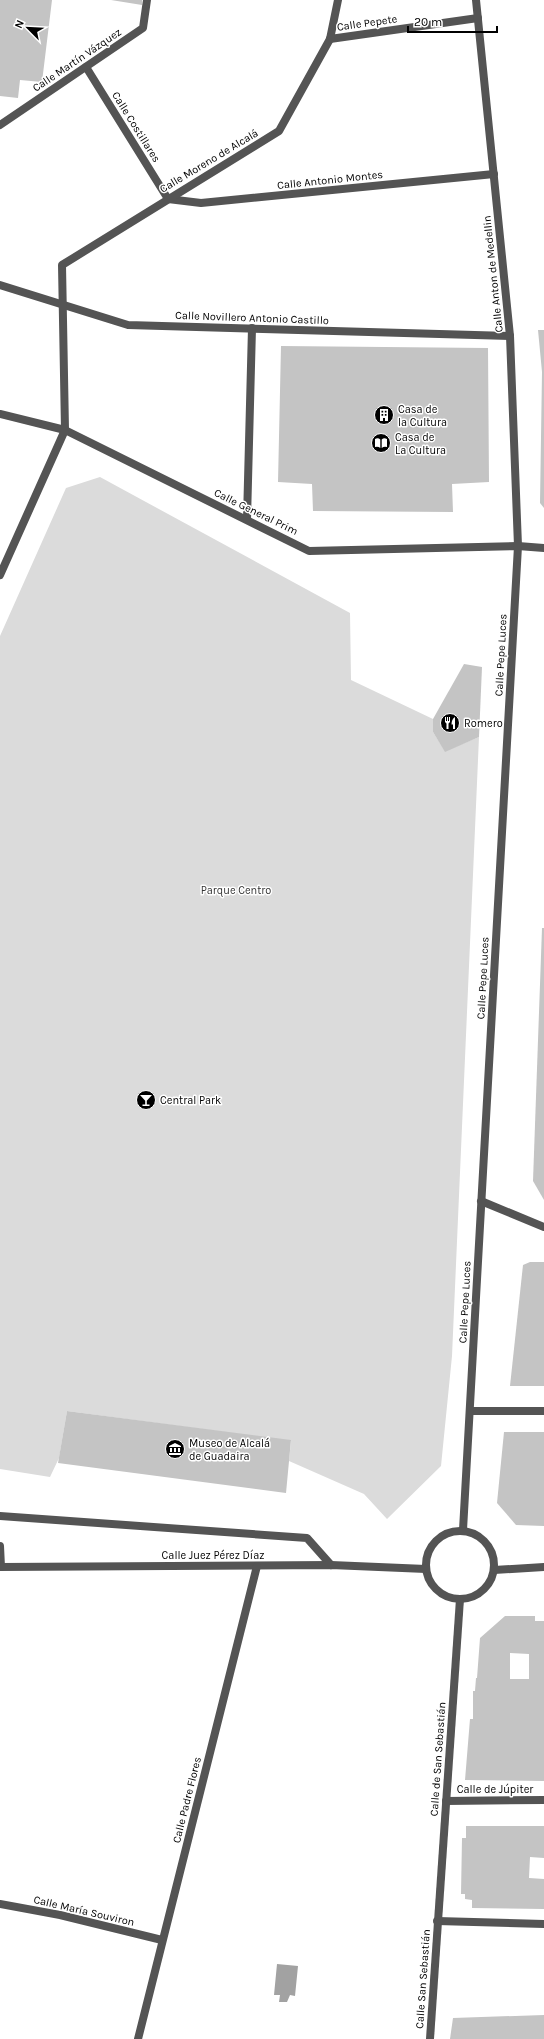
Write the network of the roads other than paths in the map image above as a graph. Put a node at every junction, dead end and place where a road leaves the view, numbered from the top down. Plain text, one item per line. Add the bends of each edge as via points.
1 (147, 0) edge
2 (338, 0) edge
3 (476, 0) edge
4 (478, 18) junction
5 (330, 39) junction
6 (86, 67) junction
7 (0, 125) edge
8 (494, 174) junction
9 (168, 200) junction
10 (0, 285) edge
11 (62, 306) junction
12 (252, 328) junction
13 (510, 336) junction
14 (0, 414) edge
15 (65, 430) junction
16 (247, 520) junction
17 (518, 546) junction
18 (544, 548) edge
19 (0, 575) edge
20 (481, 1201) junction
21 (544, 1227) edge
22 (544, 1411) edge
23 (470, 1412) junction
24 (0, 1516) edge
25 (463, 1530) junction
26 (0, 1546) edge
27 (330, 1565) junction
28 (257, 1566) junction
29 (1, 1567) edge
30 (544, 1568) edge
31 (426, 1569) junction
32 (494, 1570) junction
33 (460, 1599) junction
34 (544, 1800) edge
35 (446, 1801) junction
36 (0, 1904) edge
37 (437, 1921) junction
38 (544, 1924) edge
39 (162, 1940) junction
40 (138, 2039) edge
41 (430, 2039) edge

1 - 6 street, Calle Martín Vázquez via 143,28
2 - 5 street, Calle Moreno de Alcalá
3 - 4 street, Calle Anton de Medellin
4 - 5 street, Calle Pepete
4 - 8 street, Calle Anton de Medellin
5 - 9 street, Calle Moreno de Alcalá via 279,131
6 - 7 street, Calle Martín Vázquez
6 - 9 street, Calle Costillares
8 - 9 street, Calle Antonio Montes via 201,203
8 - 13 street, Calle Anton de Medellin
9 - 11 street, Calle Moreno de Alcalá via 62,265
10 - 11 street, Calle Novillero Antonio Castillo
11 - 12 street, Calle Novillero Antonio Castillo via 128,325
11 - 15 street
12 - 13 street, Calle Novillero Antonio Castillo
12 - 16 street
13 - 17 street, Calle Anton de Medellin
14 - 15 street, Calle General Prim
15 - 16 street, Calle General Prim
15 - 19 street
16 - 17 street, Calle General Prim via 309,551
17 - 18 street, Calle General Prim
17 - 20 street, Calle Pepe Luces
20 - 21 street
20 - 23 street, Calle Pepe Luces
22 - 23 street
23 - 25 street, Calle Pepe Luces
24 - 27 street via 306,1538
25 - 31 street via 448,1532 432,1544 426,1557
25 - 32 street via 476,1534 486,1543 492,1554
26 - 29 street
27 - 28 street, Calle Juez Pérez Díaz
27 - 31 street, Calle Juez Pérez Díaz
28 - 29 street, Calle Juez Pérez Díaz
28 - 39 street, Calle Padre Flores
30 - 32 street
31 - 33 street via 435,1589 446,1596
32 - 33 street via 490,1582 480,1592
33 - 35 street, Calle de San Sebastián
34 - 35 street, Calle de Júpiter
35 - 37 street, Calle de San Sebastián
36 - 39 street, Calle María Souviron via 60,1915
37 - 38 street
37 - 41 street, Calle San Sebastián
39 - 40 street, Calle Padre Flores

